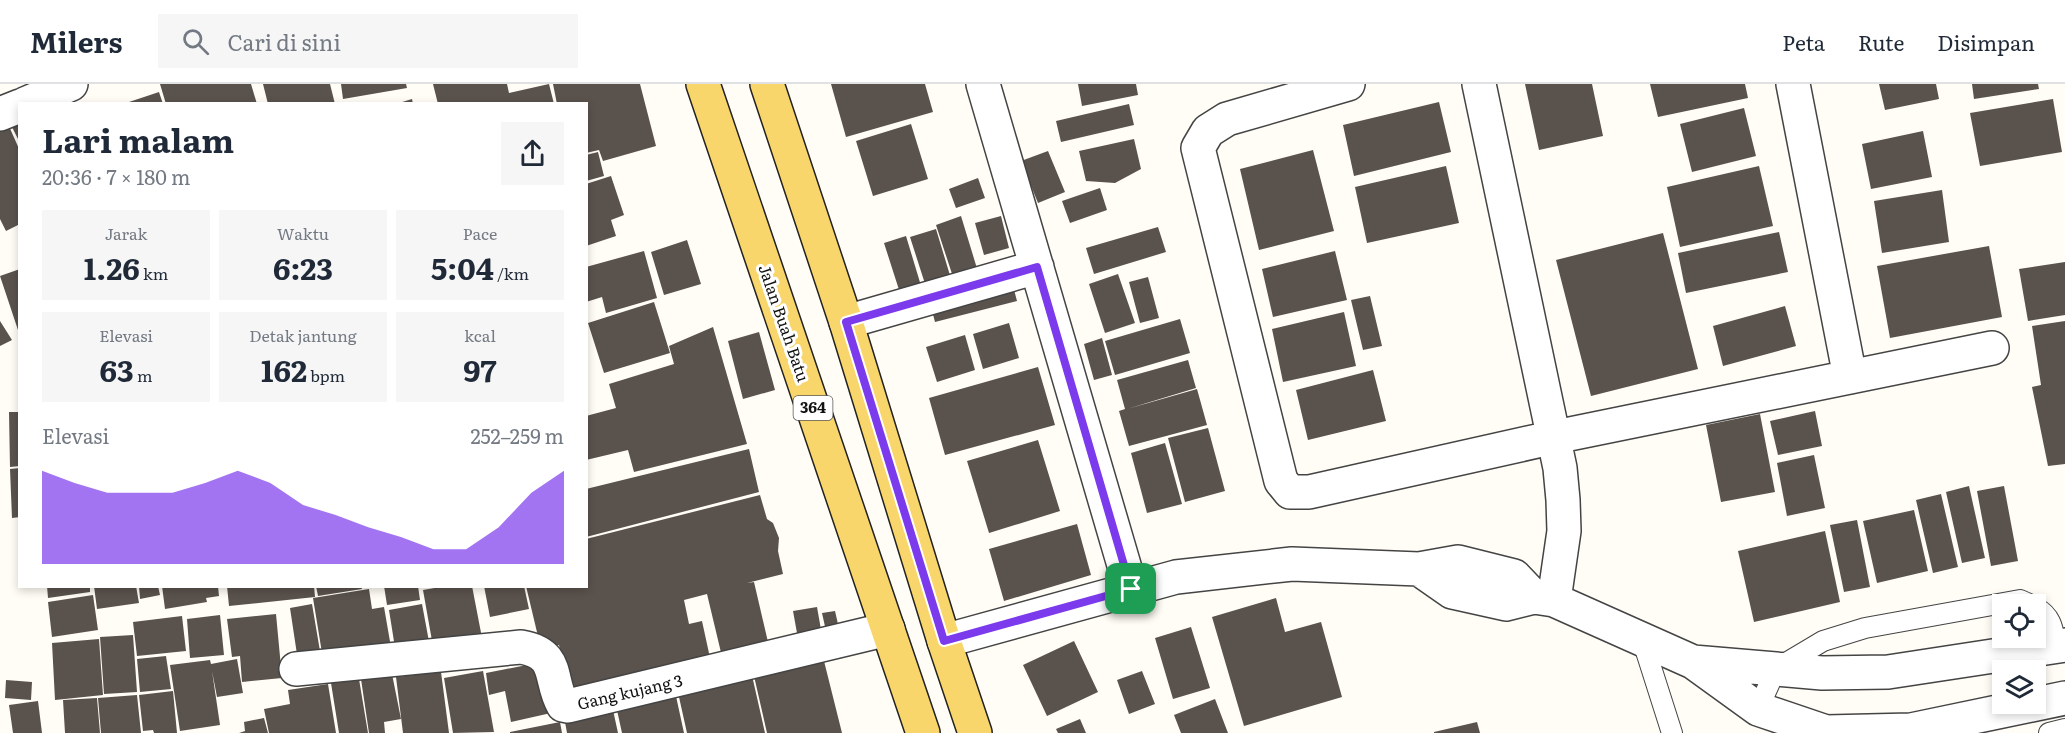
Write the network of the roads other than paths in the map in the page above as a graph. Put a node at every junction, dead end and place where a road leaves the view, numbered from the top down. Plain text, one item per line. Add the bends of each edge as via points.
1 (71, 84) edge
2 (703, 84) edge
3 (767, 84) edge
4 (983, 84) edge
5 (1348, 84) edge
6 (1479, 84) edge
7 (1793, 84) edge
8 (30, 102) edge
9 (18, 107) edge
10 (0, 114) edge
11 (1037, 267) junction
12 (846, 322) junction
13 (1992, 348) dead end
14 (1850, 376) junction
15 (1555, 437) junction
16 (1131, 589) junction
17 (1527, 594) junction
18 (1992, 605) edge
19 (2046, 616) edge
20 (888, 629) junction
21 (1642, 639) junction
22 (944, 641) junction
23 (2060, 645) edge
24 (1693, 662) junction
25 (296, 669) dead end
26 (1776, 669) junction
27 (2065, 698) edge
28 (1758, 709) junction
29 (2065, 729) edge
30 (923, 733) edge
31 (975, 733) edge
32 (1672, 733) edge
33 (2049, 733) edge

1 - 8 street
2 - 20 main road, Jalan Buah Batu / 364
3 - 12 main road
4 - 11 street
5 - 15 street via 1227,118 1208,131 1198,148 1281,481 1290,492 1309,492
6 - 15 street
7 - 14 street
9 - 10 street
11 - 12 street
11 - 16 street
12 - 22 main road
13 - 14 street
14 - 15 street
15 - 17 street via 1564,531
16 - 17 street via 1176,577 1292,564 1419,569
16 - 22 street
17 - 21 street
18 - 26 lane via 1865,628 1822,641
19 - 23 lane
20 - 25 street, Gang kujang 3 via 568,706 559,699 551,664 530,648
20 - 30 main road, Jalan Buah Batu / 364
21 - 24 street
21 - 32 lane
22 - 31 main road
23 - 26 street via 1888,672
24 - 26 street
24 - 28 street
26 - 28 lane
27 - 28 street via 1911,730 1826,732
29 - 33 lane

